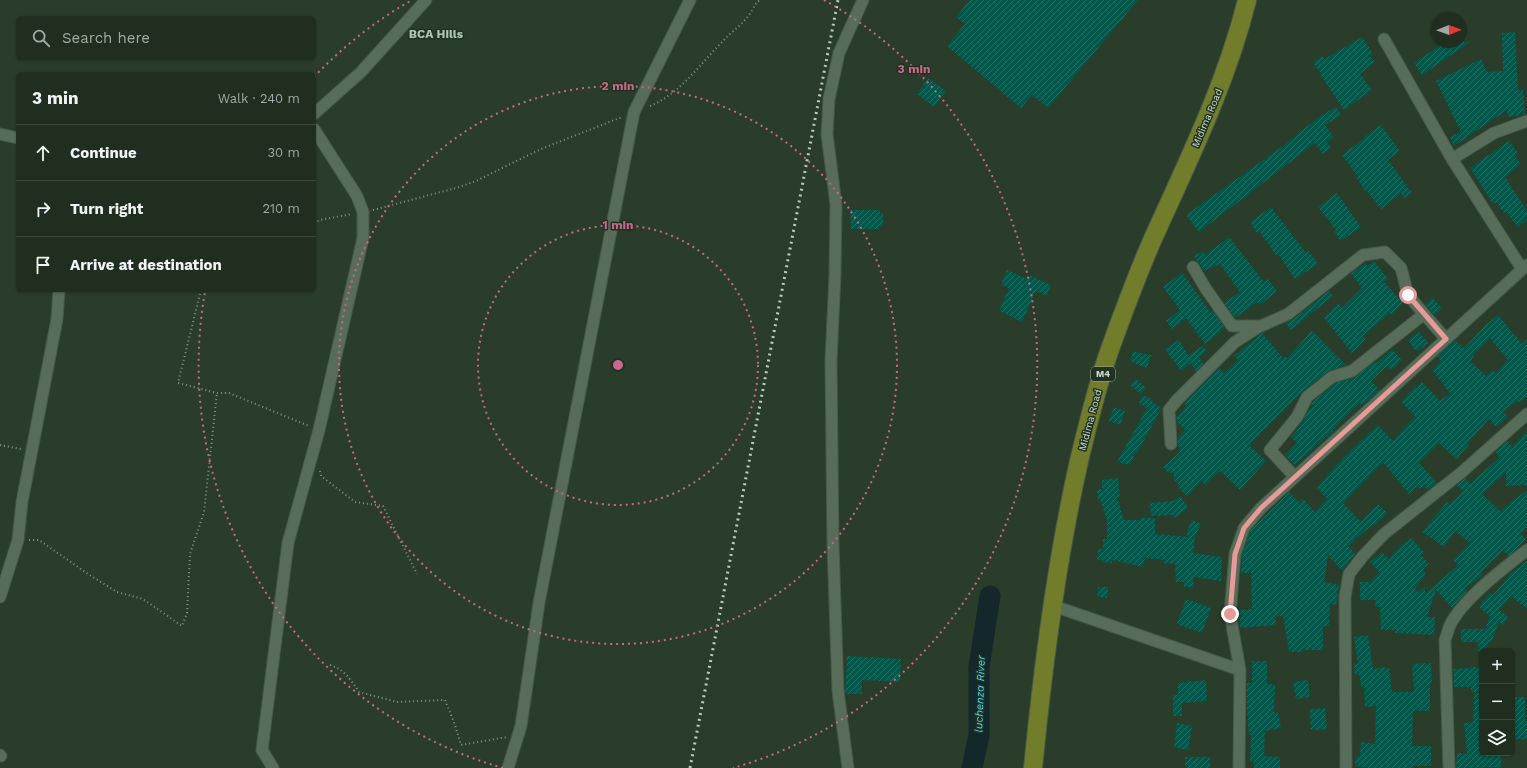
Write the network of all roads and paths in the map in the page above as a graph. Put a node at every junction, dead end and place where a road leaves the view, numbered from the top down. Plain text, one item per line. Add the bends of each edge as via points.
1 (426, 0) edge
2 (690, 0) edge
3 (760, 0) edge
4 (863, 0) edge
5 (1248, 0) edge
6 (1384, 39) dead end
7 (316, 112) edge
8 (634, 112) junction
9 (1527, 121) edge
10 (316, 132) edge
11 (0, 134) edge
12 (16, 138) edge
13 (1452, 159) junction
14 (363, 212) junction
15 (316, 222) edge
16 (1193, 267) dead end
17 (1525, 267) edge
18 (59, 292) edge
19 (201, 292) edge
20 (1424, 314) junction
21 (1261, 326) junction
22 (1446, 339) junction
23 (217, 393) junction
24 (1527, 414) edge
25 (319, 430) junction
26 (1171, 444) dead end
27 (0, 445) edge
28 (32, 451) junction
29 (320, 468) dead end
30 (1295, 478) junction
31 (18, 540) junction
32 (1527, 550) edge
33 (417, 574) dead end
34 (0, 597) edge
35 (1051, 606) junction
36 (330, 665) dead end
37 (1240, 670) junction
38 (518, 735) junction
39 (273, 768) edge
40 (508, 768) edge
41 (848, 768) edge
42 (1032, 768) edge
43 (1239, 768) edge
44 (1346, 768) edge
45 (1449, 768) edge

1 - 7 street via 361,72
2 - 8 street
3 - 8 path via 750,15 678,89 661,102
4 - 41 street via 839,53 829,99 827,134 836,205 831,361 833,545 838,684
5 - 35 main road, Midima Road / M4 via 1224,79 1150,245 1109,351 1067,512
6 - 13 street
8 - 14 path via 541,148 476,181
8 - 38 street via 539,603
9 - 13 street via 1494,133
10 - 14 street via 357,196
11 - 12 street
13 - 17 street
14 - 15 path
14 - 25 street via 363,238
16 - 21 street via 1232,326
17 - 22 street
18 - 28 street via 58,319
19 - 23 path via 178,383
20 - 21 street via 1408,295 1402,268 1385,252 1363,255 1288,314
20 - 22 street
20 - 30 street via 1352,371 1332,377 1307,397 1297,417 1270,450
21 - 26 street via 1235,342 1169,410
22 - 30 street
23 - 25 path via 229,393
23 - 31 path via 204,512 190,554 187,613 182,626 143,599 117,592 39,540
24 - 44 street via 1462,472 1384,534 1349,574 1345,597
25 - 39 street via 288,542 262,750
27 - 28 path
28 - 31 street
29 - 33 path via 321,476 355,502 383,506
30 - 37 street via 1261,508 1244,528 1235,554 1230,614
31 - 34 street
32 - 45 street via 1476,594 1462,608 1450,626 1445,640
35 - 37 street
35 - 42 main road, Midima Road / M4
36 - 38 path via 339,668 350,678 359,692 397,702 445,700 461,745
37 - 43 street
38 - 40 street

